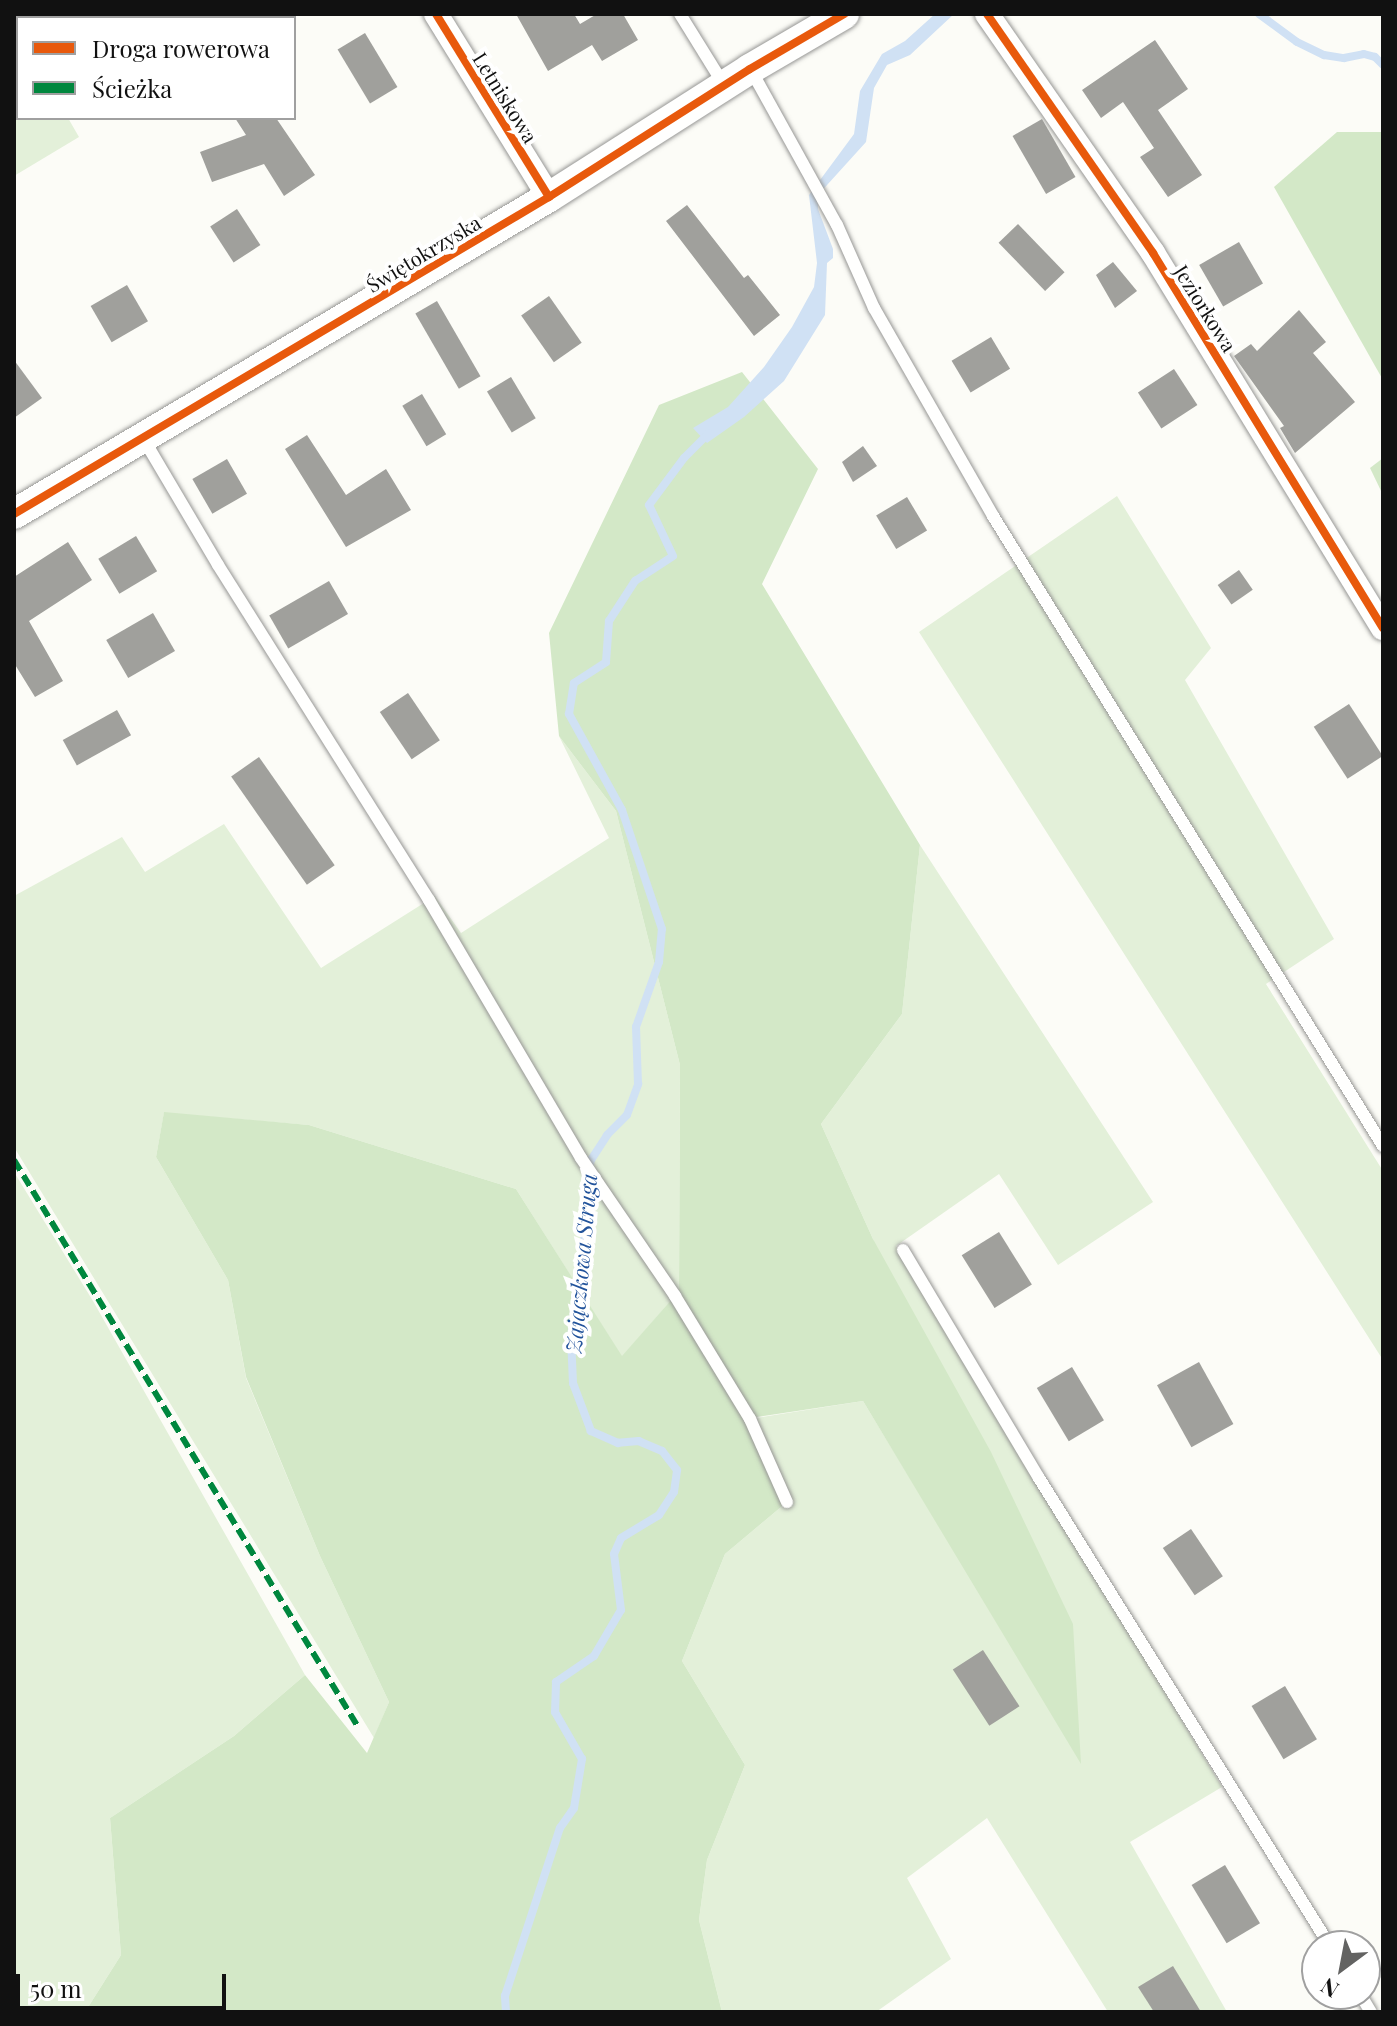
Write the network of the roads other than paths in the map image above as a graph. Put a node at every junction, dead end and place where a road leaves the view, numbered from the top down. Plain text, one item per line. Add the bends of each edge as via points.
1 (436, 14) edge
2 (680, 14) edge
3 (844, 14) edge
4 (987, 14) edge
5 (750, 69) junction
6 (724, 85) junction
7 (549, 197) junction
8 (143, 438) junction
9 (14, 514) edge
10 (1383, 628) edge
11 (1383, 1146) edge
12 (903, 1250) dead end
13 (787, 1502) dead end
14 (1320, 1930) edge

1 - 7 street, Letniskowa
2 - 6 lane
3 - 5 street, Świętokrzyska
4 - 10 street, Jeziorkowa via 1153,253
5 - 6 street, Świętokrzyska
5 - 11 lane via 837,225 874,308 993,516
6 - 7 street, Świętokrzyska
7 - 8 street, Świętokrzyska
8 - 9 street, Świętokrzyska
8 - 13 lane via 429,900 581,1158 750,1419
12 - 14 lane

